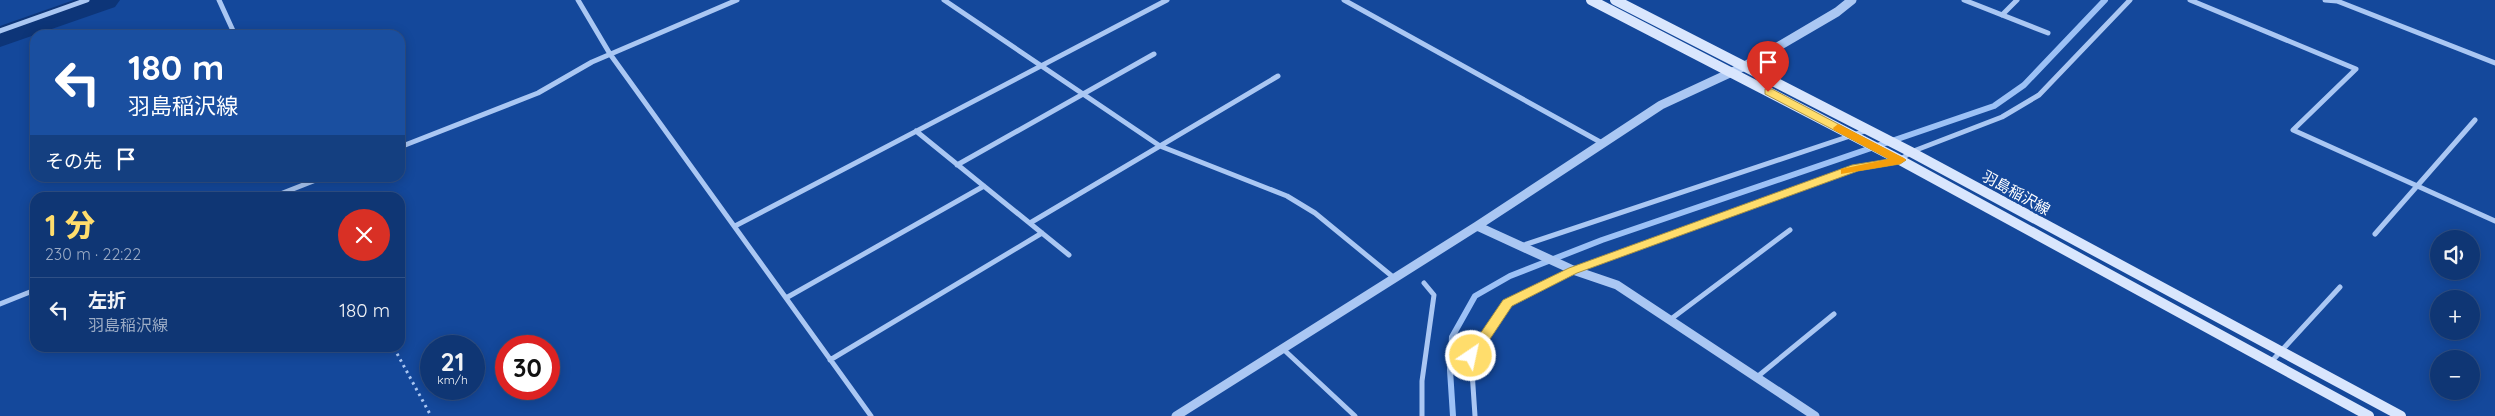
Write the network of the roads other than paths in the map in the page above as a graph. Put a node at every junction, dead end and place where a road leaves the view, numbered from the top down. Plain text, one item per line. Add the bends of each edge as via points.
1 (87, 0) edge
2 (219, 0) edge
3 (578, 0) edge
4 (737, 0) edge
5 (944, 0) edge
6 (1167, 0) edge
7 (1344, 0) edge
8 (1591, 0) edge
9 (1614, 0) edge
10 (1852, 0) edge
11 (1964, 0) edge
12 (2017, 0) edge
13 (2130, 0) edge
14 (2190, 0) edge
15 (2325, 0) edge
16 (2002, 15) junction
17 (232, 30) edge
18 (0, 31) edge
19 (2048, 33) dead end
20 (610, 54) junction
21 (1154, 54) dead end
22 (2495, 63) edge
23 (1042, 66) junction
24 (1745, 66) junction
25 (1732, 72) junction
26 (1278, 76) dead end
27 (1083, 94) junction
28 (2475, 120) dead end
29 (1868, 130) junction
30 (916, 131) junction
31 (1854, 136) junction
32 (1603, 144) junction
33 (405, 145) edge
34 (1160, 146) junction
35 (1911, 152) junction
36 (1900, 160) junction
37 (957, 165) junction
38 (309, 182) edge
39 (306, 183) joint
40 (984, 186) junction
41 (2416, 186) junction
42 (284, 192) edge
43 (2495, 221) edge
44 (1030, 223) junction
45 (735, 226) junction
46 (1477, 226) junction
47 (1790, 230) dead end
48 (1042, 233) junction
49 (2375, 234) dead end
50 (1520, 246) junction
51 (1069, 255) dead end
52 (1573, 270) junction
53 (1393, 277) junction
54 (1424, 283) dead end
55 (2340, 287) dead end
56 (30, 292) edge
57 (786, 298) junction
58 (0, 304) edge
59 (1834, 314) dead end
60 (1671, 319) junction
61 (1281, 348) junction
62 (2282, 352) junction
63 (830, 360) junction
64 (2271, 363) junction
65 (1758, 377) junction
66 (871, 416) edge
67 (1176, 416) edge
68 (1355, 416) edge
69 (1422, 416) edge
70 (1475, 416) edge
71 (1815, 416) edge
72 (2369, 416) edge
73 (2401, 416) edge

1 - 18 street
2 - 17 street
3 - 20 street
4 - 20 street
5 - 23 street
6 - 23 street
7 - 32 street
8 - 25 main road, 羽島稲沢線
9 - 24 main road, 羽島稲沢線
10 - 24 street via 1838,12
11 - 16 street
12 - 16 street
13 - 35 street via 2039,94 2002,117
14 - 41 street via 2356,69 2293,130
15 - 22 street via 2337,1
16 - 19 street
20 - 33 street via 538,93
20 - 45 street
21 - 27 street
23 - 27 street
23 - 30 street
24 - 25 street
24 - 29 main road, 羽島稲沢線
25 - 31 main road, 羽島稲沢線
25 - 32 street via 1661,105
26 - 34 street
27 - 34 street
27 - 37 street
28 - 41 street
29 - 31 street
29 - 35 main road, 羽島稲沢線
30 - 37 street
30 - 45 street
31 - 36 main road, 羽島稲沢線
31 - 50 street
32 - 46 street
34 - 44 street
34 - 53 street via 1287,196 1315,213
35 - 36 street
35 - 62 main road, 羽島稲沢線
36 - 52 street via 1856,167
36 - 64 main road, 羽島稲沢線
37 - 40 street
38 - 39 street
39 - 42 street
40 - 44 street
40 - 57 street
41 - 43 street
41 - 49 street
44 - 48 street
45 - 57 street
46 - 50 street
46 - 53 street
47 - 60 street
48 - 51 street
48 - 63 street
50 - 52 street
52 - 60 street via 1617,285
52 - 70 street via 1507,303 1471,356
53 - 61 street
54 - 69 street via 1434,295 1422,381
55 - 62 street
56 - 58 street
57 - 63 street
59 - 65 street
60 - 65 street
61 - 67 street
61 - 68 street
62 - 64 street
62 - 73 main road, 羽島稲沢線
63 - 66 street
64 - 72 main road, 羽島稲沢線
65 - 71 street

